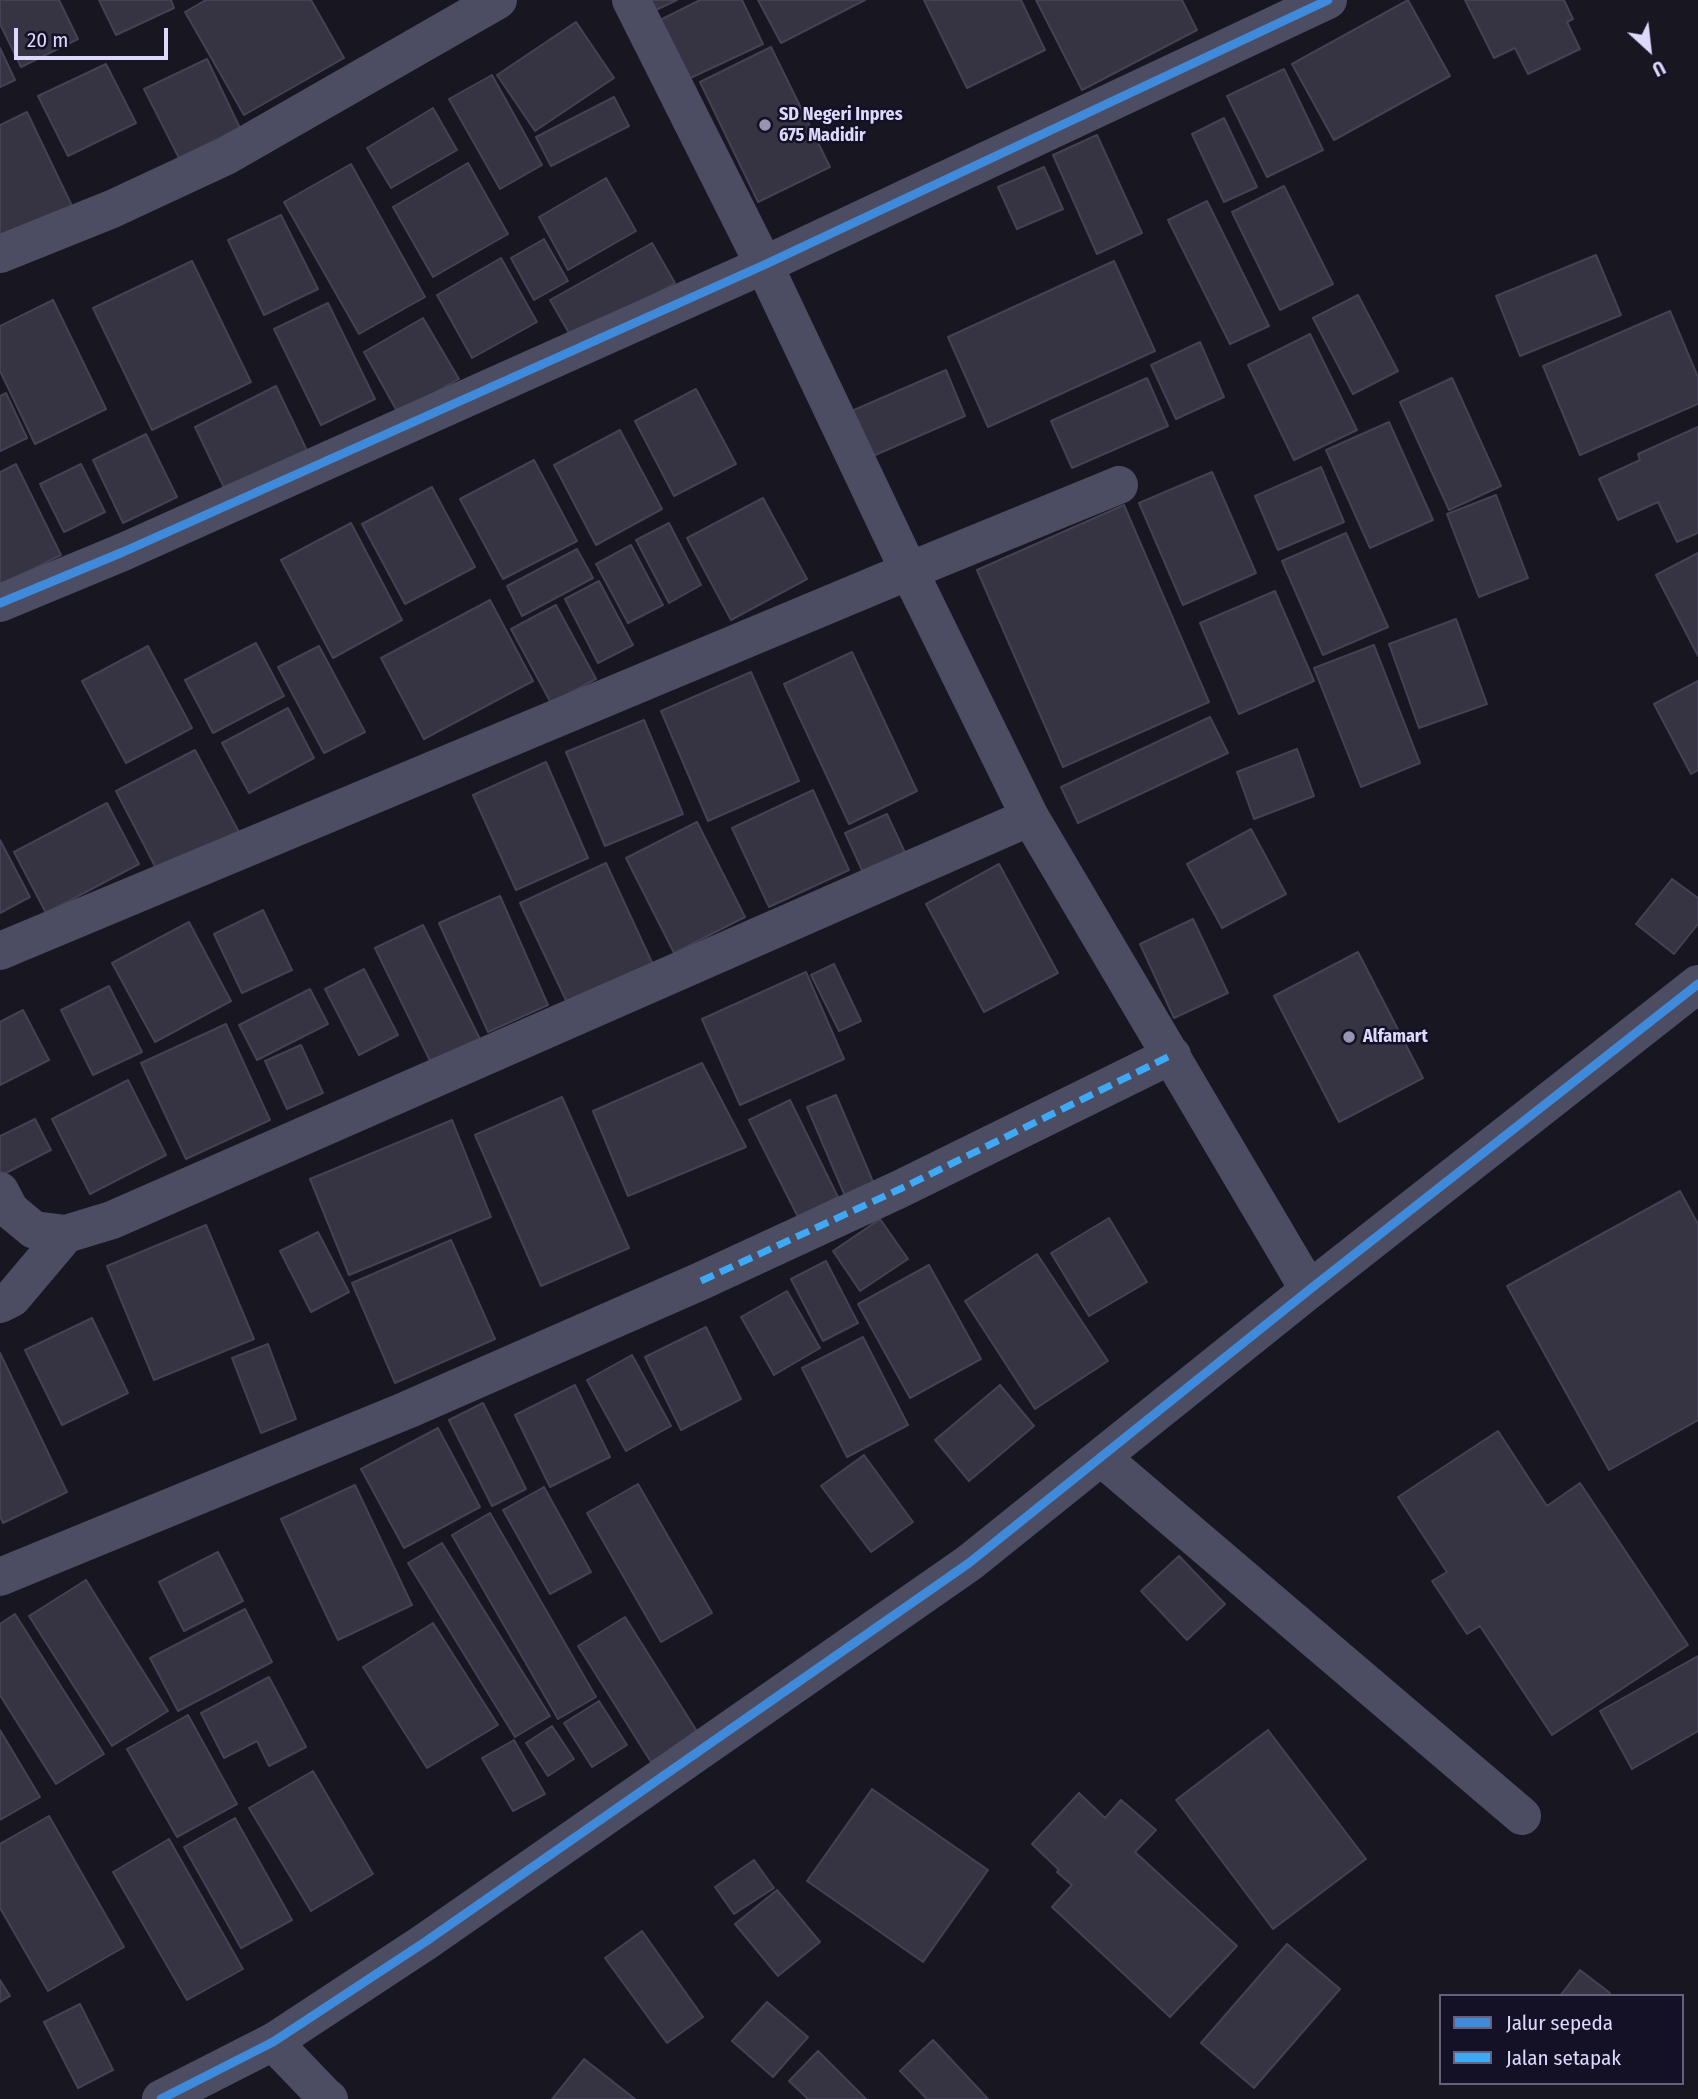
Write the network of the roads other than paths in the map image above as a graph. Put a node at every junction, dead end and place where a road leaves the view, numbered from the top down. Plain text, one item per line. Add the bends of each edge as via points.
1 (498, 0) edge
2 (631, 0) edge
3 (1328, 0) edge
4 (0, 254) edge
5 (764, 265) junction
6 (1119, 485) dead end
7 (909, 571) junction
8 (0, 603) edge
9 (1030, 817) junction
10 (0, 951) edge
11 (1698, 984) edge
12 (1172, 1055) junction
13 (0, 1191) edge
14 (66, 1234) junction
15 (1309, 1290) junction
16 (0, 1304) edge
17 (1102, 1458) junction
18 (0, 1577) edge
19 (1522, 1816) dead end
20 (273, 2042) junction
21 (161, 2099) edge
22 (329, 2099) edge

1 - 4 street via 226,156
2 - 5 street
3 - 5 street
5 - 7 street
5 - 8 street via 149,541
6 - 7 street
7 - 9 street
7 - 10 street
9 - 12 street
9 - 14 street via 112,1220
11 - 15 street
12 - 15 street
12 - 18 street via 701,1282 407,1410
13 - 14 street via 10,1210 34,1230
14 - 16 street via 12,1298
15 - 17 street
17 - 19 street
17 - 20 street via 969,1563 425,1942
20 - 21 street
20 - 22 street

